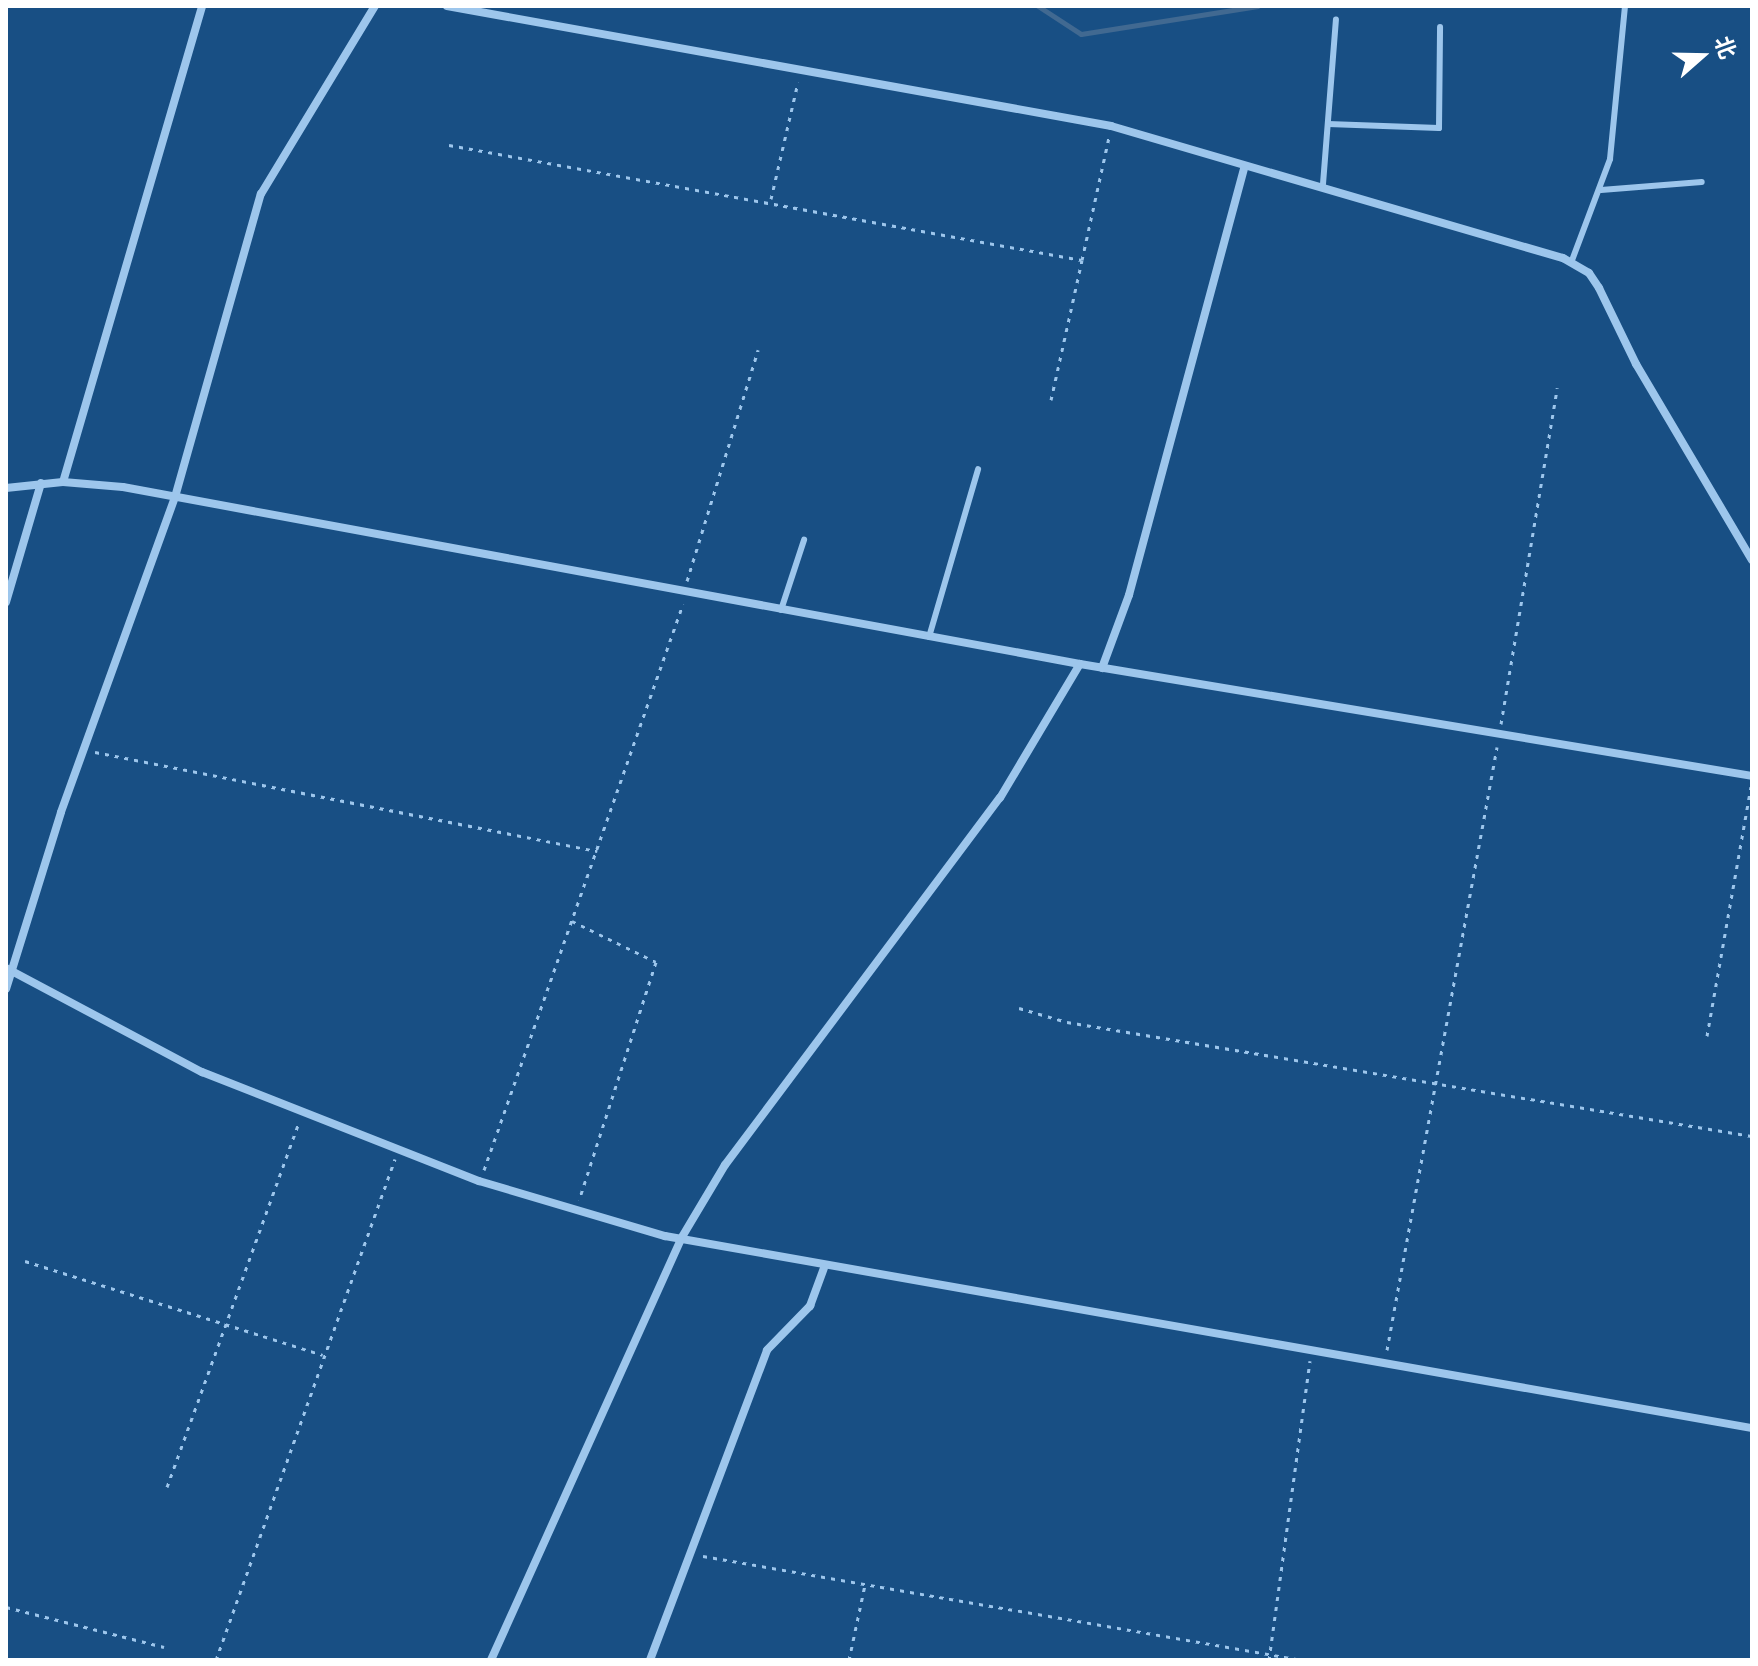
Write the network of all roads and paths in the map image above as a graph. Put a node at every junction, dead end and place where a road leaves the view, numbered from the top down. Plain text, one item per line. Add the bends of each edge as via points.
1 (202, 6) edge
2 (375, 6) edge
3 (447, 6) edge
4 (1625, 6) edge
5 (1336, 20) dead end
6 (1440, 27) dead end
7 (801, 70) junction
8 (1328, 124) junction
9 (1111, 126) junction
10 (449, 145) dead end
11 (1245, 166) junction
12 (1702, 182) dead end
13 (1323, 184) junction
14 (1601, 190) junction
15 (771, 199) junction
16 (1082, 260) junction
17 (1571, 263) junction
18 (758, 350) dead end
19 (1557, 388) dead end
20 (1051, 400) dead end
21 (978, 469) dead end
22 (63, 482) junction
23 (41, 483) junction
24 (6, 488) edge
25 (171, 496) junction
26 (804, 540) dead end
27 (1752, 560) edge
28 (684, 592) junction
29 (6, 602) edge
30 (781, 610) junction
31 (929, 637) junction
32 (1080, 664) junction
33 (1102, 668) junction
34 (1499, 738) junction
35 (85, 749) junction
36 (1752, 776) edge
37 (597, 851) junction
38 (572, 921) junction
39 (9, 969) edge
40 (6, 989) edge
41 (1019, 1008) dead end
42 (1707, 1036) dead end
43 (1436, 1082) junction
44 (303, 1112) junction
45 (1752, 1136) edge
46 (399, 1149) junction
47 (479, 1181) junction
48 (576, 1209) junction
49 (682, 1237) junction
50 (25, 1261) dead end
51 (824, 1268) junction
52 (226, 1328) junction
53 (1311, 1353) junction
54 (323, 1355) junction
55 (1384, 1366) junction
56 (1752, 1428) edge
57 (167, 1487) dead end
58 (689, 1553) junction
59 (865, 1585) junction
60 (6, 1607) edge
61 (164, 1647) dead end
62 (1269, 1658) edge
63 (216, 1660) edge
64 (491, 1660) edge
65 (650, 1660) edge
66 (849, 1660) edge
67 (1302, 1660) edge

1 - 22 street
2 - 25 street via 261,194
3 - 7 street
4 - 14 lane via 1610,159
5 - 8 lane
6 - 8 lane via 1439,128
7 - 9 street
7 - 15 path
8 - 13 lane
9 - 11 street
9 - 16 path
10 - 15 path
11 - 13 street
11 - 33 street via 1129,595
12 - 14 lane
13 - 17 street
14 - 17 lane
15 - 16 path
16 - 20 path
17 - 27 street via 1599,288 1636,364
18 - 28 path
19 - 34 path
21 - 31 lane
22 - 23 street
22 - 25 street
23 - 24 street
23 - 29 street
25 - 28 street
25 - 35 street
26 - 30 lane
28 - 30 street
28 - 37 path
30 - 31 street
31 - 32 street
32 - 33 street
32 - 49 street via 1000,798 725,1165
33 - 34 street
34 - 36 street
34 - 43 path
35 - 37 path
35 - 39 street
36 - 42 path
37 - 38 path
38 - 47 path
38 - 48 path via 656,962
39 - 40 street
39 - 44 street via 202,1072
41 - 43 path via 1067,1022
43 - 45 path
43 - 55 path
44 - 46 street
44 - 52 path
46 - 47 street
46 - 54 path
47 - 48 street
48 - 49 street
49 - 51 street
49 - 64 street
50 - 52 path
51 - 53 street
51 - 58 street via 810,1306 767,1350
52 - 54 path
52 - 57 path
53 - 55 street
53 - 62 path
54 - 63 path
55 - 56 street
58 - 59 path
58 - 65 street
59 - 62 path
59 - 66 path
60 - 61 path
62 - 67 path

